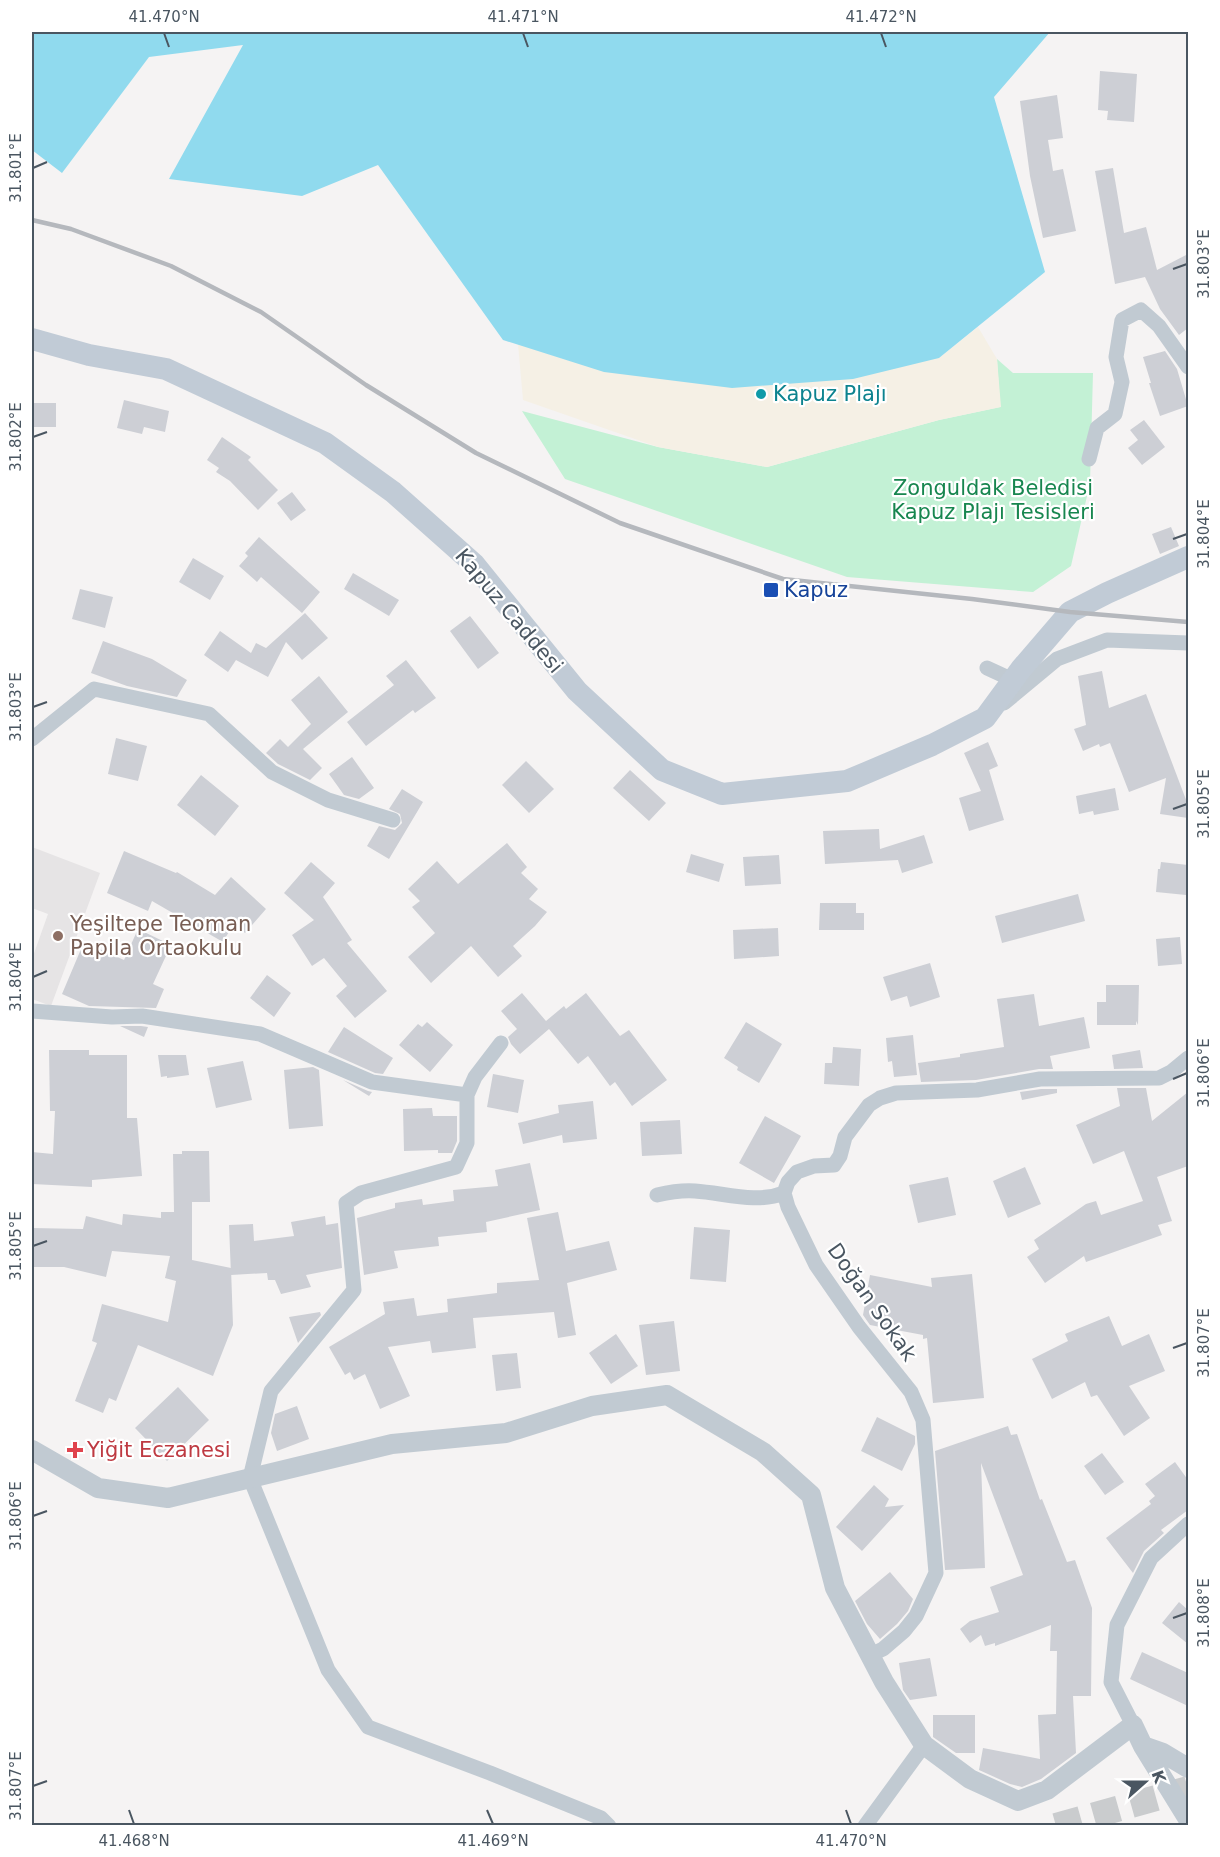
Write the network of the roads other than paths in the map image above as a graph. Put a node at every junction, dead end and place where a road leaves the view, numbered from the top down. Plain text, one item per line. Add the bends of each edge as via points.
1 (32, 339) edge
2 (1188, 367) edge
3 (1089, 459) dead end
4 (1188, 557) edge
5 (1188, 643) edge
6 (987, 668) dead end
7 (1013, 680) junction
8 (986, 718) junction
9 (32, 740) edge
10 (393, 820) dead end
11 (32, 1011) edge
12 (501, 1043) dead end
13 (1188, 1058) edge
14 (467, 1095) junction
15 (784, 1193) junction
16 (657, 1195) dead end
17 (32, 1450) edge
18 (250, 1478) junction
19 (1188, 1524) edge
20 (870, 1655) junction
21 (1133, 1725) junction
22 (924, 1745) junction
23 (1143, 1746) junction
24 (1188, 1768) edge
25 (1188, 1819) edge
26 (609, 1826) edge
27 (865, 1826) edge

1 - 8 main road, Kapuz Caddesi via 89,355 166,369 325,443 393,492 474,564 577,691 662,770 722,794 848,782
2 - 3 street via 1141,309 1122,320 1116,357 1122,382 1114,414 1097,428
4 - 7 main road via 1070,612
5 - 8 street via 1107,640 1058,659
6 - 7 street
7 - 8 main road
9 - 10 street via 94,688 209,714 272,772 328,800
11 - 14 street via 142,1016 260,1034 372,1083
12 - 14 street via 475,1077
13 - 15 street via 1159,1078 1040,1079 977,1090 888,1095 869,1105 858,1118 834,1165 797,1172
14 - 18 street via 467,1143 456,1167 361,1193 346,1203 354,1290 271,1391
15 - 16 street via 771,1198 692,1191
15 - 20 street, Doğan Sokak via 816,1265 911,1392 923,1420 936,1573 916,1616 904,1631
17 - 18 street via 98,1488 168,1498
18 - 20 street via 392,1444 506,1433 592,1406 667,1395 763,1452 811,1495 835,1588
18 - 26 street via 328,1670 368,1727 601,1818
19 - 21 street via 1151,1558 1117,1625 1111,1682
20 - 22 street
21 - 22 street via 1047,1790 1018,1801 970,1779
21 - 23 street
22 - 27 street
23 - 24 street
23 - 25 street

